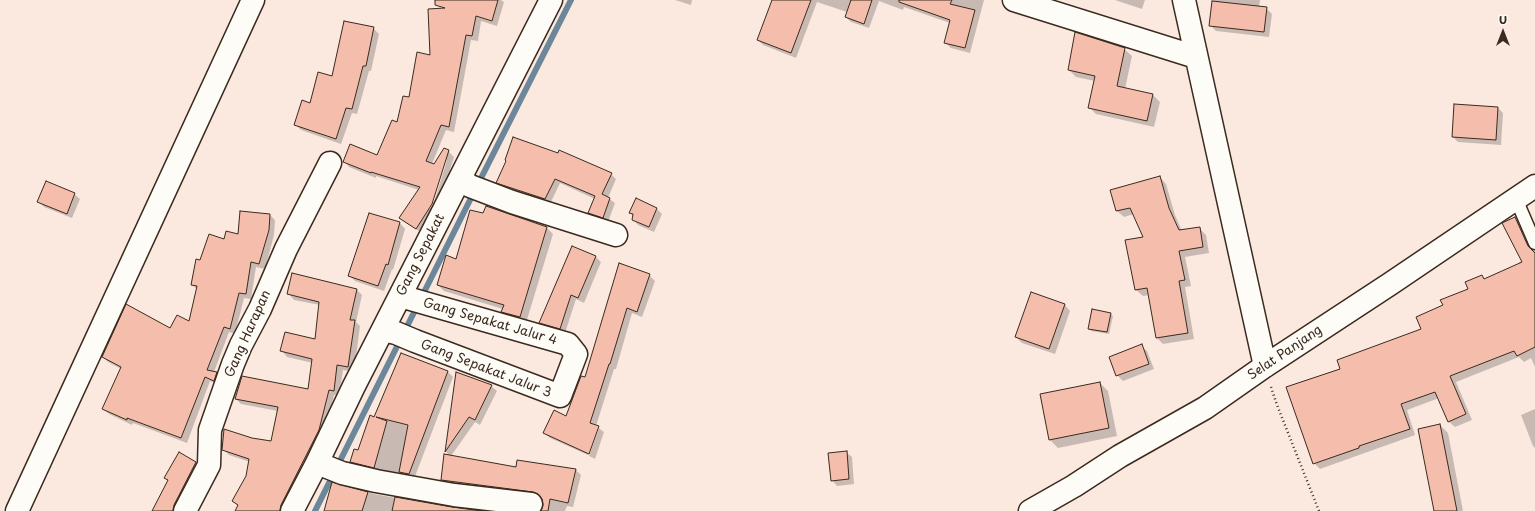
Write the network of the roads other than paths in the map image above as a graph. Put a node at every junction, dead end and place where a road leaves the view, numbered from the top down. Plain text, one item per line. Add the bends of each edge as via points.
1 (253, 0) edge
2 (551, 0) edge
3 (1014, 0) edge
4 (1184, 0) edge
5 (1196, 57) junction
6 (330, 163) dead end
7 (472, 185) junction
8 (1535, 186) edge
9 (1516, 199) junction
10 (616, 235) dead end
11 (1535, 243) edge
12 (413, 300) junction
13 (398, 335) junction
14 (576, 354) joint
15 (1265, 366) junction
16 (328, 468) junction
17 (531, 504) dead end
18 (17, 511) edge
19 (185, 511) edge
20 (292, 511) edge
21 (1030, 511) edge

1 - 18 street
2 - 7 street, Gang Sepakat
3 - 5 street
4 - 5 street
5 - 15 street
6 - 19 street, Gang Harapan via 286,249 236,358 210,430 209,464
7 - 10 street via 538,211
7 - 12 street, Gang Sepakat
8 - 9 street, Selat Panjang
9 - 11 lane
9 - 15 street, Selat Panjang
12 - 13 street, Gang Sepakat
12 - 14 street, Gang Sepakat Jalur 4 via 568,344
13 - 14 street, Gang Sepakat Jalur 3 via 560,396
13 - 16 street, Gang Sepakat via 354,386
15 - 21 street, Selat Panjang via 1205,408
16 - 17 street via 376,481 454,495
16 - 20 street, Gang Sepakat

